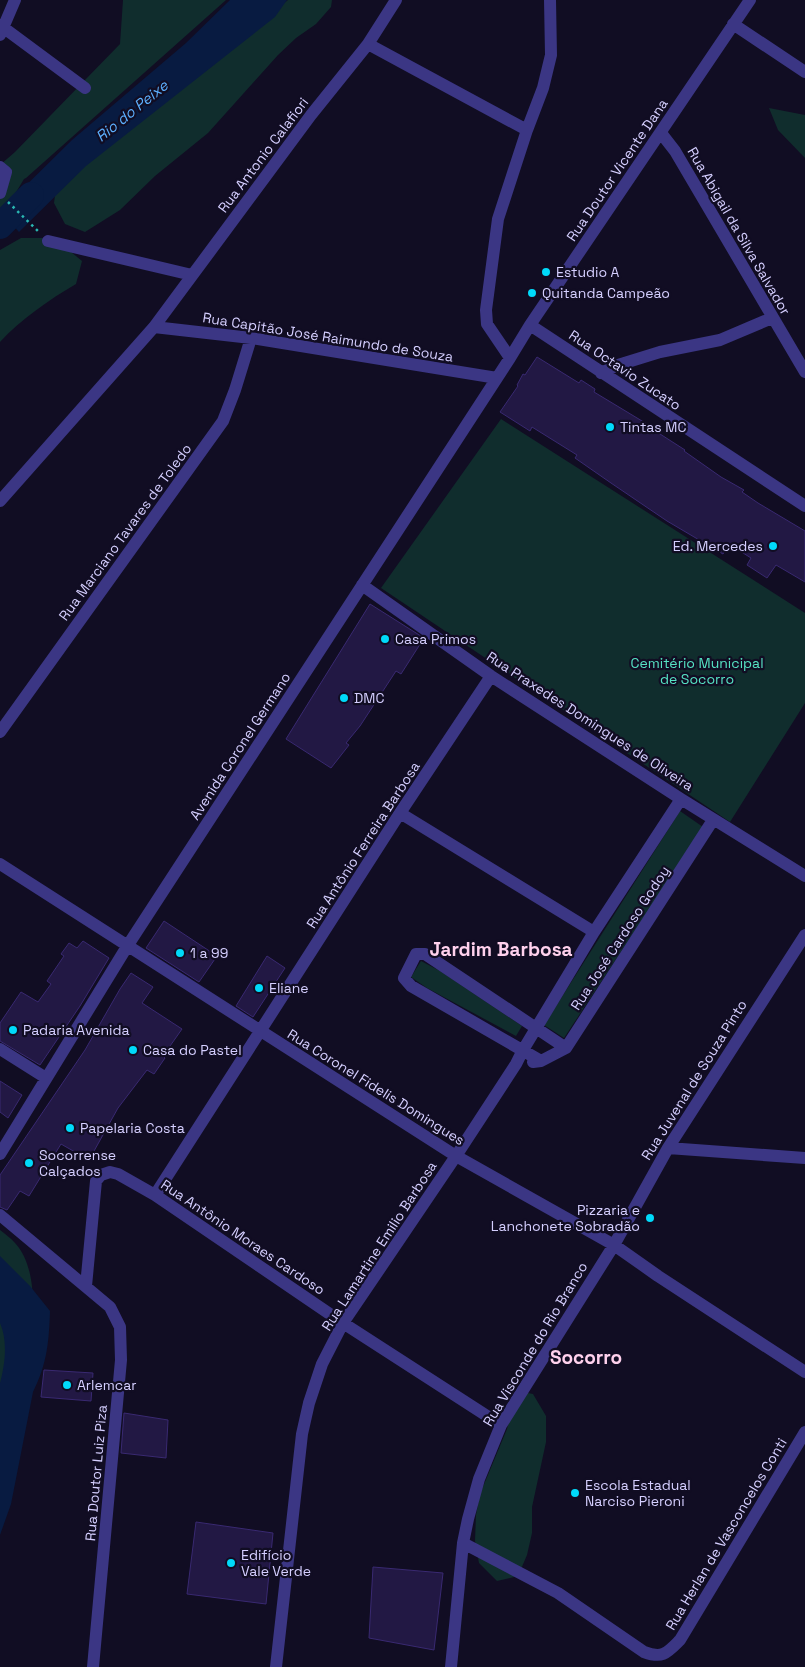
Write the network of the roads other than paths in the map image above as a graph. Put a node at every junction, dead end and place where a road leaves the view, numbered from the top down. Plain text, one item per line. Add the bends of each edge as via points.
1 (15, 0) edge
2 (396, 0) edge
3 (550, 0) edge
4 (750, 0) edge
5 (733, 24) junction
6 (1, 29) edge
7 (368, 44) junction
8 (805, 72) edge
9 (85, 88) dead end
10 (527, 130) junction
11 (661, 133) junction
12 (0, 167) edge
13 (0, 193) edge
14 (48, 241) road end
15 (192, 275) junction
16 (772, 318) junction
17 (530, 325) junction
18 (154, 327) junction
19 (251, 338) junction
20 (510, 358) junction
21 (805, 372) edge
22 (601, 373) junction
23 (497, 378) junction
24 (0, 501) edge
25 (805, 506) edge
26 (362, 585) junction
27 (491, 676) junction
28 (0, 732) edge
29 (681, 800) junction
30 (400, 813) junction
31 (714, 820) junction
32 (0, 864) edge
33 (805, 876) edge
34 (594, 932) junction
35 (805, 935) edge
36 (128, 945) junction
37 (535, 1029) junction
38 (261, 1032) junction
39 (566, 1048) junction
40 (0, 1049) edge
41 (523, 1050) junction
42 (541, 1061) junction
43 (516, 1064) junction
44 (46, 1078) junction
45 (668, 1148) junction
46 (0, 1154) edge
47 (456, 1156) junction
48 (805, 1158) edge
49 (155, 1195) junction
50 (0, 1215) edge
51 (614, 1245) junction
52 (86, 1286) junction
53 (343, 1323) junction
54 (805, 1372) edge
55 (501, 1425) junction
56 (805, 1432) edge
57 (463, 1543) junction
58 (93, 1667) edge
59 (276, 1667) edge
60 (451, 1667) edge

1 - 6 street
2 - 7 street, Rua Antonio Calafiori
3 - 10 street via 551,55
4 - 5 street, Rua Doutor Vicente Dana
5 - 8 street
5 - 11 street, Rua Doutor Vicente Dana
6 - 9 street
7 - 10 street
7 - 15 street, Rua Antonio Calafiori
10 - 20 street via 498,219 486,310 487,324
11 - 16 street, Rua Abigail da Silva Salvador via 675,151
11 - 17 street, Rua Doutor Vicente Dana
12 - 13 street via 6,172
14 - 15 street
15 - 18 street, Rua Antonio Calafiori
16 - 21 street, Rua Abigail da Silva Salvador
16 - 22 street via 720,340 660,352
17 - 20 street, Rua Doutor Vicente Dana
17 - 22 street, Rua Octavio Zucato
18 - 19 street, Rua Capitão José Raimundo de Souza
18 - 24 street, Rua Antonio Calafiori
19 - 23 street, Rua Capitão José Raimundo de Souza
19 - 28 street, Rua Marciano Tavares de Toledo via 223,420
20 - 23 street, Avenida Coronel Germano
22 - 25 street, Rua Octavio Zucato
23 - 26 street, Avenida Coronel Germano
26 - 27 street, Rua Praxedes Domingues de Oliveira
26 - 36 street, Avenida Coronel Germano
27 - 29 street, Rua Praxedes Domingues de Oliveira
27 - 30 street, Rua Antônio Ferreira Barbosa
29 - 31 street, Rua Praxedes Domingues de Oliveira
29 - 34 street, Rua José Cardoso Godoy
30 - 34 street
30 - 38 street, Rua Antônio Ferreira Barbosa
31 - 33 street, Rua Praxedes Domingues de Oliveira
31 - 39 street, Rua José Cardoso Godoy
32 - 36 street, Rua Coronel Fidelis Domingues
34 - 37 street, Rua José Cardoso Godoy
35 - 45 street, Rua Juvenal de Souza Pinto
36 - 38 street, Rua Coronel Fidelis Domingues
36 - 44 street, Avenida Coronel Germano
37 - 39 street
37 - 41 street, Rua José Cardoso Godoy
37 - 41 street via 425,954 416,954 404,978 411,986
38 - 47 street, Rua Coronel Fidelis Domingues
38 - 49 street, Rua Antônio Ferreira Barbosa
39 - 42 street, Rua José Cardoso Godoy
40 - 44 street
41 - 42 street
41 - 43 street, Rua Lamartine Emilio Barbosa
42 - 43 street
43 - 47 street, Rua Lamartine Emilio Barbosa
44 - 46 street, Avenida Coronel Germano
45 - 48 street
45 - 51 street, Rua Juvenal de Souza Pinto
47 - 51 street, Rua Coronel Fidelis Domingues
47 - 53 street, Rua Lamartine Emilio Barbosa
49 - 52 street, Rua Antônio Moraes Cardoso via 110,1172 96,1181
49 - 53 street, Rua Antônio Moraes Cardoso
50 - 52 street, Rua Doutor Luiz Piza
51 - 54 street, Rua Coronel Fidelis Domingues
51 - 55 street, Rua Visconde do Rio Branco
52 - 58 street, Rua Doutor Luiz Piza via 110,1307 120,1328 121,1360
53 - 55 street, Rua Antônio Moraes Cardoso
53 - 59 street, Rua Lamartine Emilio Barbosa via 322,1364 302,1434
55 - 57 street, Rua Visconde do Rio Branco via 478,1479
56 - 57 street, Rua Herlan de Vasconcelos Conti via 680,1640 666,1654 655,1656 644,1652 558,1593
57 - 60 street, Rua Visconde do Rio Branco

